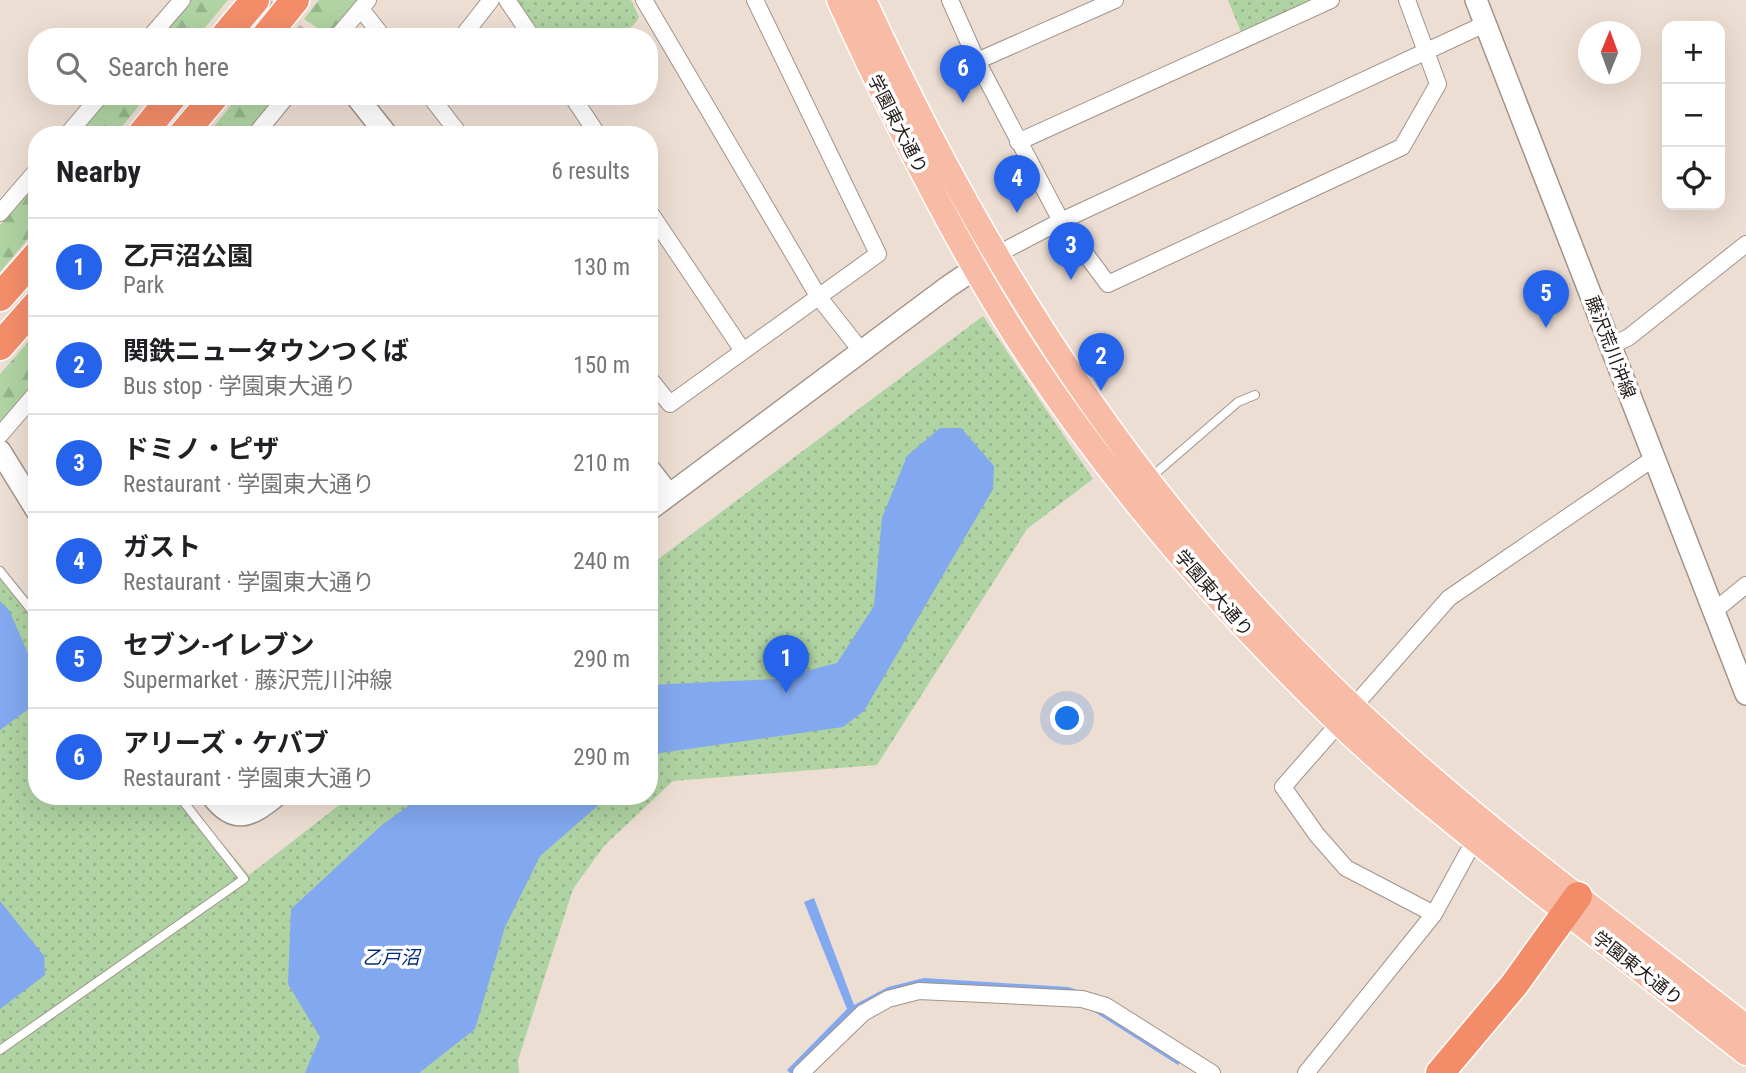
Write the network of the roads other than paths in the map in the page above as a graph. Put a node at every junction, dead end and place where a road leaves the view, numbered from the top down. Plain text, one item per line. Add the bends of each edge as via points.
1 (182, 0) edge
2 (255, 0) edge
3 (295, 0) edge
4 (491, 0) edge
5 (508, 0) edge
6 (644, 0) edge
7 (755, 0) edge
8 (839, 0) edge
9 (864, 0) edge
10 (950, 0) edge
11 (1115, 0) edge
12 (1331, 0) edge
13 (1407, 0) edge
14 (1476, 0) edge
15 (364, 4) edge
16 (1485, 24) junction
17 (158, 28) edge
18 (232, 28) edge
19 (272, 28) edge
20 (344, 28) edge
21 (378, 28) edge
22 (469, 28) edge
23 (526, 28) edge
24 (1426, 51) junction
25 (976, 61) junction
26 (92, 105) edge
27 (166, 105) edge
28 (207, 105) edge
29 (279, 105) edge
30 (363, 105) edge
31 (437, 105) edge
32 (578, 105) edge
33 (75, 126) edge
34 (148, 126) edge
35 (190, 126) edge
36 (262, 126) edge
37 (380, 126) edge
38 (453, 126) edge
39 (592, 126) edge
40 (1018, 142) junction
41 (28, 180) edge
42 (0, 213) edge
43 (1061, 221) junction
44 (658, 224) edge
45 (1746, 244) edge
46 (984, 262) junction
47 (28, 265) edge
48 (818, 296) junction
49 (0, 297) edge
50 (28, 314) edge
51 (0, 346) edge
52 (1611, 346) junction
53 (743, 351) junction
54 (862, 352) junction
55 (658, 389) edge
56 (1255, 395) dead end
57 (28, 402) edge
58 (0, 435) edge
59 (0, 451) edge
60 (1654, 458) junction
61 (1148, 480) junction
62 (658, 481) edge
63 (669, 495) junction
64 (28, 496) edge
65 (658, 503) edge
66 (0, 571) edge
67 (1746, 584) edge
68 (28, 606) edge
69 (1713, 612) junction
70 (1746, 694) edge
71 (1346, 715) junction
72 (186, 805) edge
73 (219, 805) edge
74 (262, 805) edge
75 (1468, 852) dead end
76 (1572, 904) junction
77 (1434, 914) junction
78 (1746, 1027) edge
79 (0, 1050) edge
80 (1746, 1053) edge
81 (801, 1073) edge
82 (1212, 1073) edge
83 (1306, 1073) edge
84 (1440, 1073) edge

1 - 17 street
2 - 18 highway
3 - 19 highway
4 - 22 street
5 - 23 street
6 - 48 street
7 - 48 street via 878,254
8 - 46 main road, 学園東大通り via 880,90
9 - 46 main road, 学園東大通り
10 - 25 street
11 - 25 street
12 - 40 street
13 - 24 street
14 - 16 main road, 藤沢荒川沖線
15 - 20 street
15 - 21 street
16 - 24 street
16 - 52 main road, 藤沢荒川沖線
24 - 43 street
24 - 43 street via 1438,84 1402,147 1194,244 1108,284
25 - 40 street
26 - 33 street
27 - 34 highway
28 - 35 highway
29 - 36 street
30 - 37 main road
31 - 38 street
32 - 39 street
40 - 43 street
41 - 42 street
43 - 46 street
44 - 53 street
45 - 52 street via 1629,337
46 - 54 main road
46 - 61 main road, 学園東大通り
46 - 71 main road, 学園東大通り via 1048,382 1180,555 1256,640
47 - 49 highway
48 - 53 street
48 - 54 street
50 - 51 highway
52 - 60 main road, 藤沢荒川沖線
53 - 55 street via 670,404
54 - 63 main road
56 - 61 lane via 1238,402
57 - 58 street
59 - 64 main road
60 - 69 main road, 藤沢荒川沖線
60 - 71 street via 1449,598
61 - 71 main road, 学園東大通り
62 - 63 main road
63 - 65 main road
66 - 68 lane
67 - 69 street
69 - 70 main road, 藤沢荒川沖線
71 - 76 main road, 学園東大通り via 1474,840
71 - 77 street via 1283,787 1346,868
72 - 79 lane via 244,879
73 - 74 main road via 235,816
75 - 77 street
76 - 78 main road, 学園東大通り
76 - 80 main road, 学園東大通り
76 - 84 highway via 1514,985
77 - 83 street
81 - 82 street via 863,1013 919,990 1082,999 1106,1006

